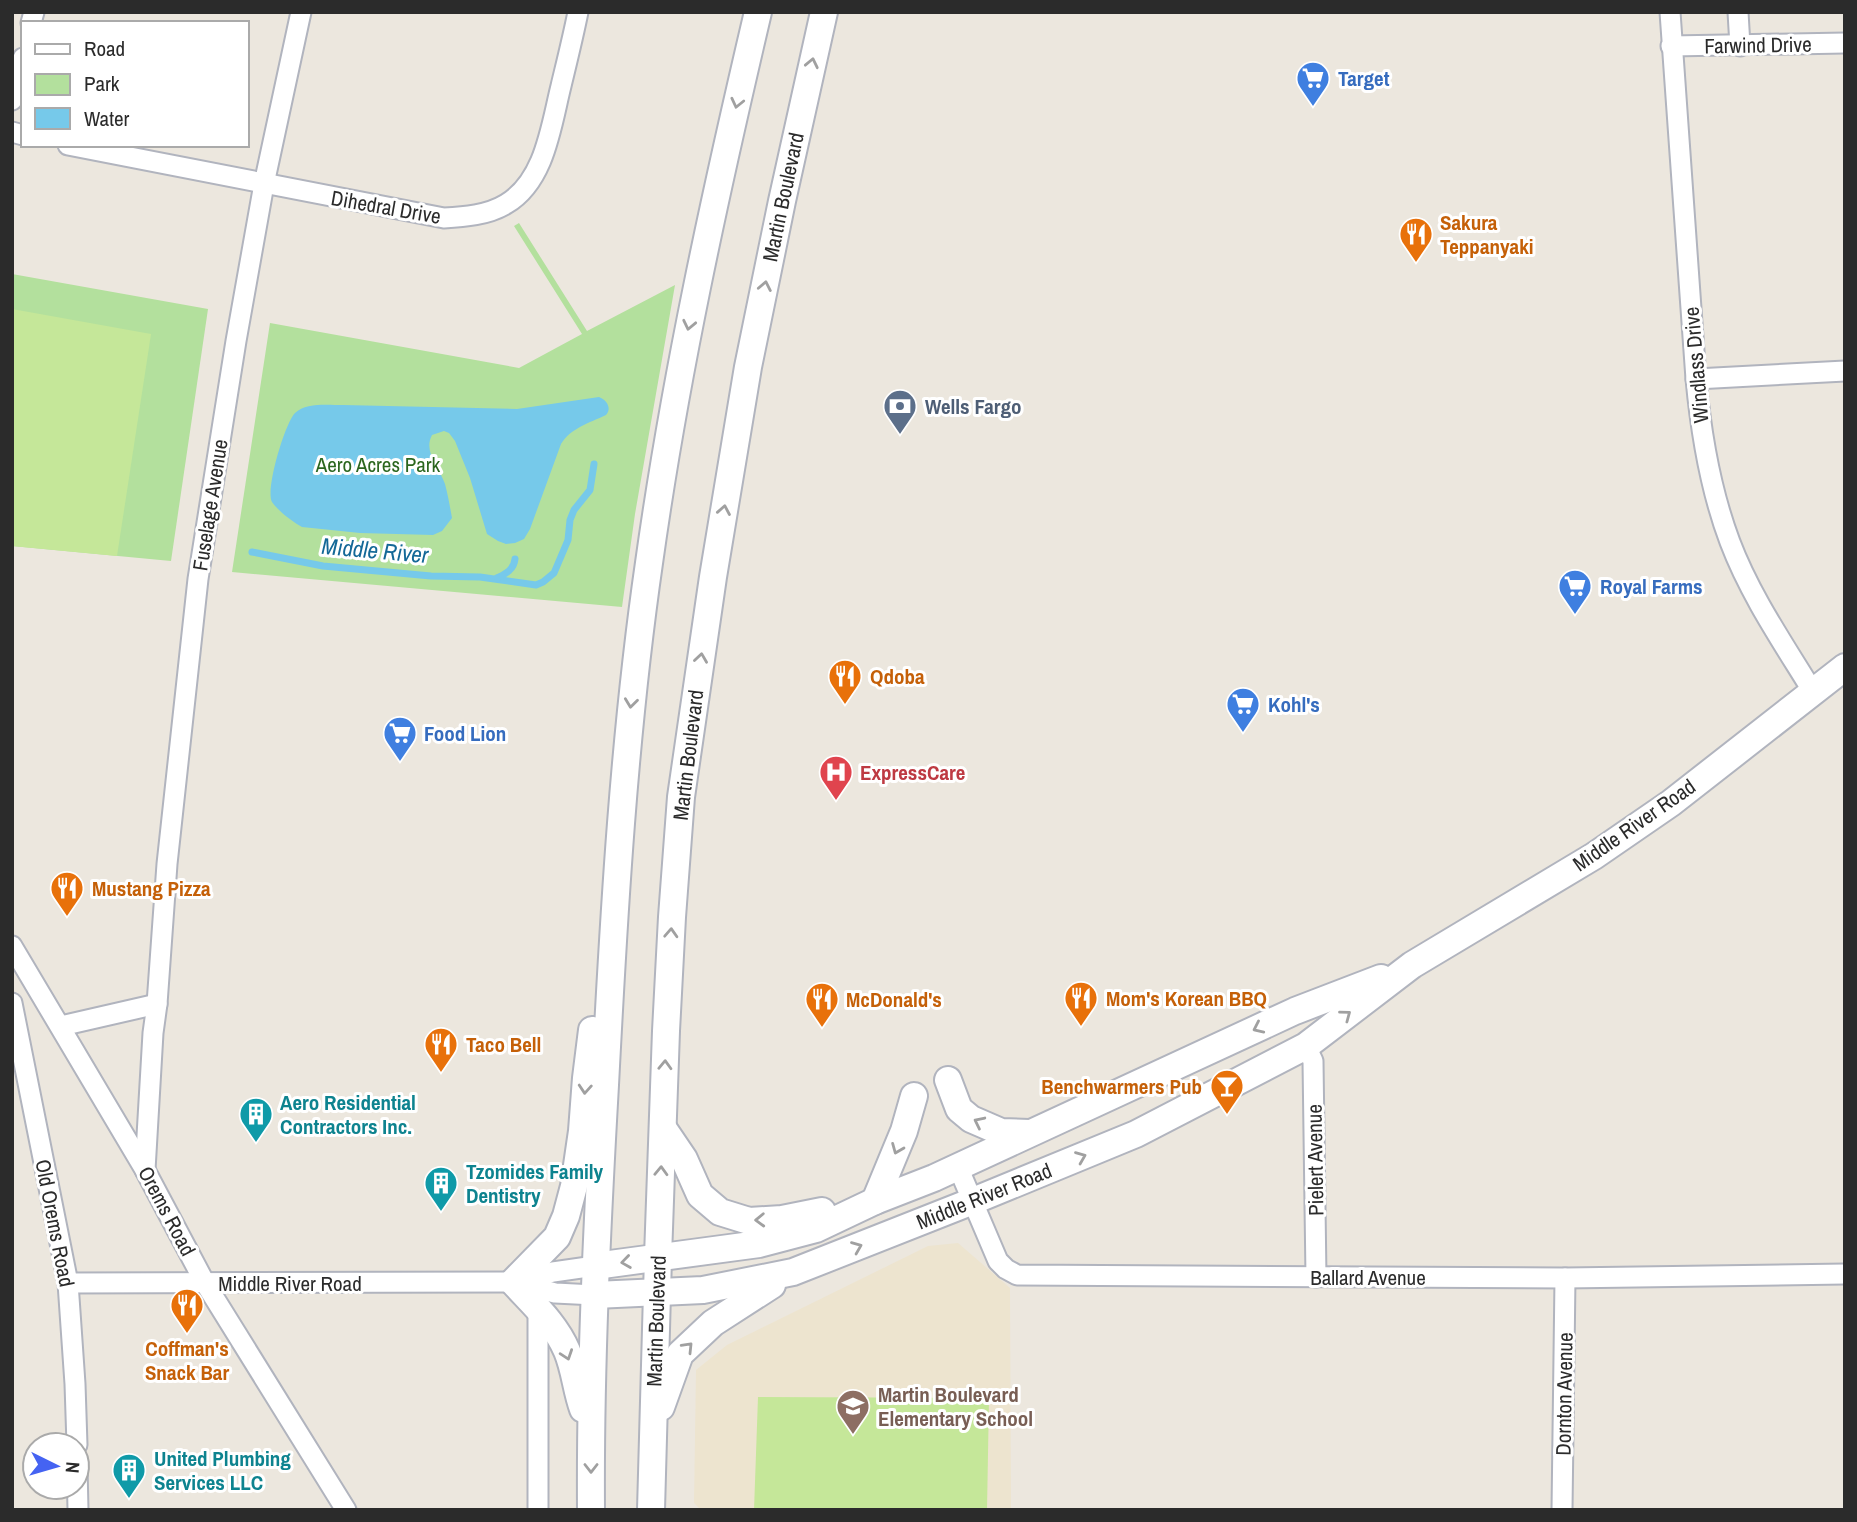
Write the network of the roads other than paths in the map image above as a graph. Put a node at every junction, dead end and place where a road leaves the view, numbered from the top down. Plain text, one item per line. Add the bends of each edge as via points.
1 (301, 12) edge
2 (578, 12) edge
3 (758, 12) edge
4 (824, 12) edge
5 (1670, 12) edge
6 (1738, 12) edge
7 (1845, 43) edge
8 (1671, 46) junction
9 (1740, 46) junction
10 (21, 66) edge
11 (12, 100) edge
12 (78, 147) edge
13 (264, 184) junction
14 (1845, 371) edge
15 (1696, 379) junction
16 (1845, 667) edge
17 (1813, 692) junction
18 (614, 901) junction
19 (12, 946) edge
20 (1412, 965) junction
21 (12, 1003) edge
22 (157, 1004) junction
23 (61, 1027) junction
24 (1306, 1046) junction
25 (948, 1080) dead end
26 (914, 1096) dead end
27 (663, 1128) junction
28 (1031, 1133) junction
29 (958, 1167) junction
30 (145, 1170) junction
31 (875, 1201) junction
32 (973, 1201) junction
33 (658, 1257) junction
34 (595, 1266) junction
35 (793, 1272) junction
36 (1845, 1274) edge
37 (1316, 1277) junction
38 (1565, 1278) junction
39 (513, 1282) junction
40 (68, 1283) junction
41 (205, 1283) junction
42 (658, 1293) junction
43 (595, 1295) junction
44 (538, 1309) junction
45 (590, 1426) junction
46 (76, 1431) edge
47 (653, 1432) junction
48 (346, 1510) edge
49 (538, 1510) edge
50 (591, 1510) edge
51 (652, 1510) edge
52 (1562, 1510) edge

1 - 13 street, Fuselage Avenue
2 - 13 street, Dihedral Drive via 544,150 522,192 505,205 444,218
3 -> 18 main road via 685,345 653,535 628,726
27 -> 4 main road, Martin Boulevard via 681,797 712,577 748,367
5 - 8 street, Windlass Drive
6 - 9 street
7 - 9 street, Farwind Drive
8 - 9 street, Farwind Drive
8 - 15 street, Windlass Drive
10 - 11 street
12 - 13 street, Dihedral Drive
13 - 22 street, Fuselage Avenue via 198,579
14 - 15 street
15 - 17 street, Windlass Drive via 1706,458 1730,543 1758,603
16 - 17 main road, Middle River Road
17 - 20 main road, Middle River Road via 1671,803 1594,856
18 - 34 main road
18 -> 39 main road via 593,1019 571,1196 557,1237
19 - 23 street, Orems Road
24 -> 20 main road, Middle River Road
20 -> 28 main road, Middle River Road via 1295,1011
21 - 40 street, Old Orems Road
22 - 23 street
22 - 30 street, Fuselage Avenue
23 - 30 street, Orems Road
32 -> 24 main road, Middle River Road via 1136,1134
24 - 37 street, Pielert Avenue via 1313,1062
28 -> 25 main road via 1001,1132 971,1119 959,1109
26 -> 31 main road
31 -> 27 main road via 782,1219 750,1221 720,1212 700,1195 684,1158
33 -> 27 main road, Martin Boulevard
28 - 29 main road, Middle River Road
29 - 31 main road, Middle River Road
29 - 32 street, Ballard Avenue
30 - 41 street, Orems Road
31 - 33 main road, Middle River Road via 816,1229 759,1244
35 -> 32 main road, Middle River Road
32 - 37 street, Ballard Avenue via 998,1261 1017,1275
33 -> 34 main road, Middle River Road
33 - 42 main road, Martin Boulevard
34 - 39 street, Middle River Road
34 - 43 main road
35 - 42 main road, Middle River Road via 704,1290
47 -> 35 main road via 680,1353 712,1323
36 - 38 street, Ballard Avenue
37 - 38 street, Ballard Avenue
38 - 52 street, Dornton Avenue
39 - 41 street, Middle River Road
39 - 43 street, Middle River Road via 555,1293
39 - 44 main road
40 - 41 street, Middle River Road
40 - 46 street, Old Orems Road
41 - 48 street, Orems Road
42 - 43 main road, Middle River Road
42 - 47 main road, Martin Boulevard
43 - 45 main road
44 -> 45 main road via 557,1330 568,1354
44 - 49 street
45 -> 50 main road
47 - 51 main road, Martin Boulevard

